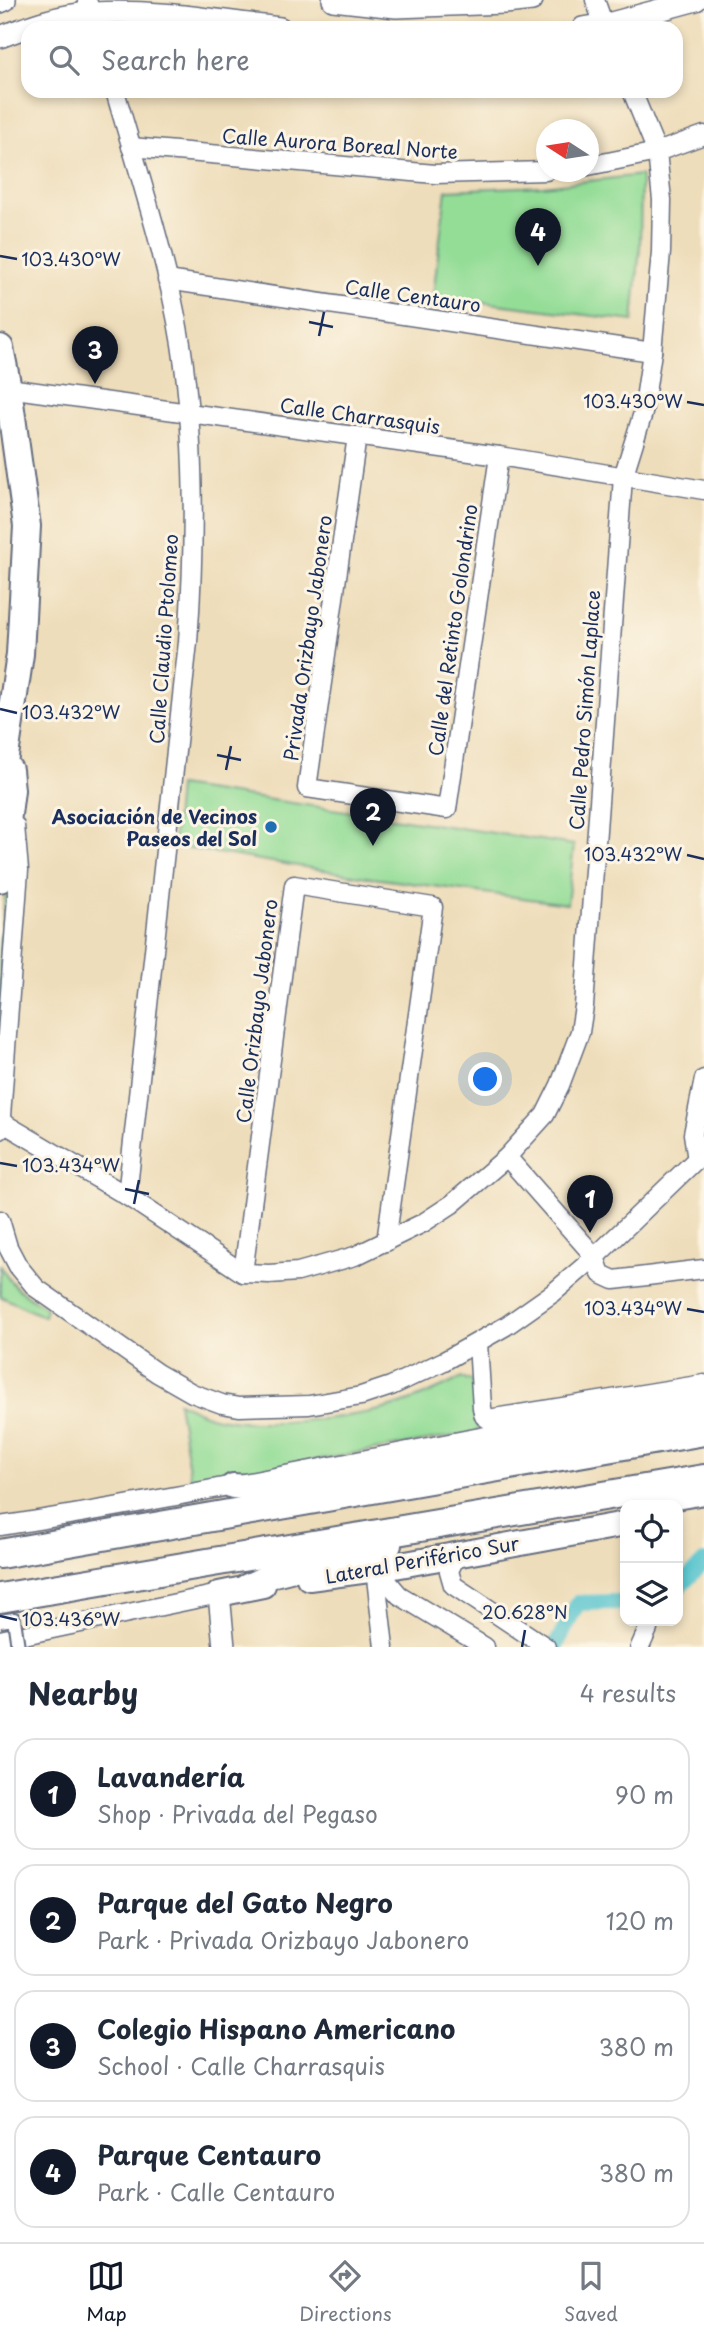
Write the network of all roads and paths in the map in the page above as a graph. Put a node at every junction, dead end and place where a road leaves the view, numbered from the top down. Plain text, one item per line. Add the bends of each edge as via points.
1 (5, 0) edge
2 (333, 0) edge
3 (533, 0) edge
4 (595, 0) edge
5 (696, 0) edge
6 (0, 2) edge
7 (91, 14) edge
8 (53, 21) edge
9 (220, 21) edge
10 (603, 21) edge
11 (625, 21) edge
12 (21, 30) edge
13 (0, 37) edge
14 (117, 98) edge
15 (635, 98) edge
16 (704, 135) edge
17 (131, 147) junction
18 (657, 152) junction
19 (599, 164) edge
20 (536, 171) edge
21 (167, 280) junction
22 (0, 348) edge
23 (652, 352) junction
24 (8, 388) junction
25 (188, 413) junction
26 (357, 436) junction
27 (499, 456) junction
28 (623, 477) junction
29 (704, 490) edge
30 (6, 790) edge
31 (447, 809) joint
32 (0, 879) edge
33 (704, 1079) edge
34 (0, 1121) edge
35 (0, 1130) edge
36 (700, 1156) edge
37 (507, 1157) junction
38 (127, 1196) junction
39 (0, 1220) edge
40 (386, 1242) junction
41 (595, 1257) junction
42 (704, 1269) edge
43 (243, 1273) junction
44 (478, 1343) junction
45 (704, 1384) edge
46 (704, 1398) edge
47 (704, 1415) edge
48 (704, 1431) edge
49 (704, 1479) edge
50 (233, 1486) junction
51 (704, 1492) edge
52 (704, 1510) edge
53 (683, 1514) edge
54 (620, 1525) edge
55 (0, 1526) edge
56 (0, 1554) edge
57 (457, 1554) junction
58 (379, 1569) junction
59 (246, 1587) junction
60 (219, 1594) junction
61 (0, 1598) edge
62 (0, 1621) edge
63 (648, 1629) dead end
64 (0, 1640) edge
65 (532, 1642) edge
66 (18, 1647) edge
67 (224, 1647) edge
68 (384, 1647) edge
69 (485, 1647) edge
70 (640, 1647) edge

1 - 6 street
2 - 3 street via 396,7
4 - 10 street
5 - 11 street
7 - 8 street
7 - 9 street via 160,14
12 - 13 street
14 - 17 street, Calle Claudio Ptolomeo
15 - 18 street, Calle Pedro Simón Laplace
16 - 18 street
17 - 20 street, Calle Aurora Boreal Norte via 435,174
17 - 21 street, Calle Claudio Ptolomeo
18 - 19 street
18 - 23 street, Calle Pedro Simón Laplace via 661,252
21 - 23 street, Calle Centauro
21 - 25 street, Calle Claudio Ptolomeo via 181,345
22 - 24 main road
23 - 28 street, Calle Pedro Simón Laplace via 643,413
24 - 25 street, Calle Charrasquis
24 - 30 main road via 27,526
25 - 26 street, Calle Charrasquis
25 - 38 street, Calle Claudio Ptolomeo via 193,555 188,642
26 - 27 street, Calle Charrasquis
26 - 31 street, Privada Orizbayo Jabonero via 307,788
27 - 28 street, Calle Charrasquis
27 - 31 street, Calle del Retinto Golondrino
28 - 29 street, Calle Charrasquis
28 - 37 street, Calle Pedro Simón Laplace via 580,1032 545,1115
30 - 32 main road
30 - 34 street via 19,870
33 - 36 street via 693,1135
34 - 35 street
34 - 38 street
36 - 41 street
37 - 40 street, Calle Pedro Simón Laplace via 452,1204
37 - 41 street
38 - 43 street
39 - 44 street via 18,1266 36,1288 157,1373 222,1404 309,1405 361,1396
40 - 43 street, Calle Pedro Simón Laplace via 298,1272
40 - 43 street, Calle Orizbayo Jabonero via 433,907 294,885
41 - 42 street via 601,1274 614,1280
41 - 44 street via 553,1293
44 - 45 street via 482,1408 488,1419
46 - 50 street via 583,1416
47 - 50 main road via 687,1412 303,1486
48 - 56 highway
49 - 61 highway
50 - 55 street
51 - 59 main road via 375,1547 274,1574
52 - 53 main road
54 - 57 main road, Lateral Periférico Sur
57 - 58 main road, Lateral Periférico Sur
57 - 65 street via 449,1572 453,1586
58 - 59 main road, Lateral Periférico Sur
58 - 68 street
58 - 69 street via 399,1595
59 - 60 main road, Lateral Periférico Sur
60 - 64 street
60 - 67 street
62 - 66 street, bridge via 14,1619
63 - 70 street

